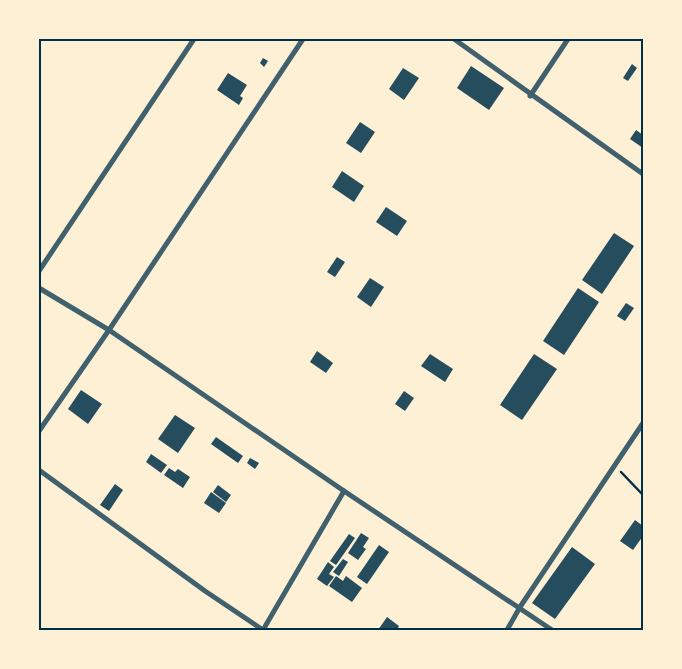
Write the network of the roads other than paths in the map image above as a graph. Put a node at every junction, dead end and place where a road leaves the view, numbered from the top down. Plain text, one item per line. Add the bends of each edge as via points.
1 (194, 39) edge
2 (303, 39) edge
3 (454, 39) edge
4 (568, 39) edge
5 (530, 96) junction
6 (643, 174) edge
7 (39, 271) edge
8 (39, 288) edge
9 (110, 330) junction
10 (643, 423) edge
11 (39, 431) edge
12 (39, 470) edge
13 (344, 492) junction
14 (520, 607) junction
15 (263, 630) edge
16 (508, 630) edge
17 (552, 630) edge

1 - 7 street
2 - 9 street
3 - 5 street
4 - 5 street
5 - 6 street
8 - 9 street
9 - 11 street
9 - 13 street
10 - 14 street
12 - 15 street
13 - 14 street
13 - 15 street
14 - 16 street
14 - 17 street

